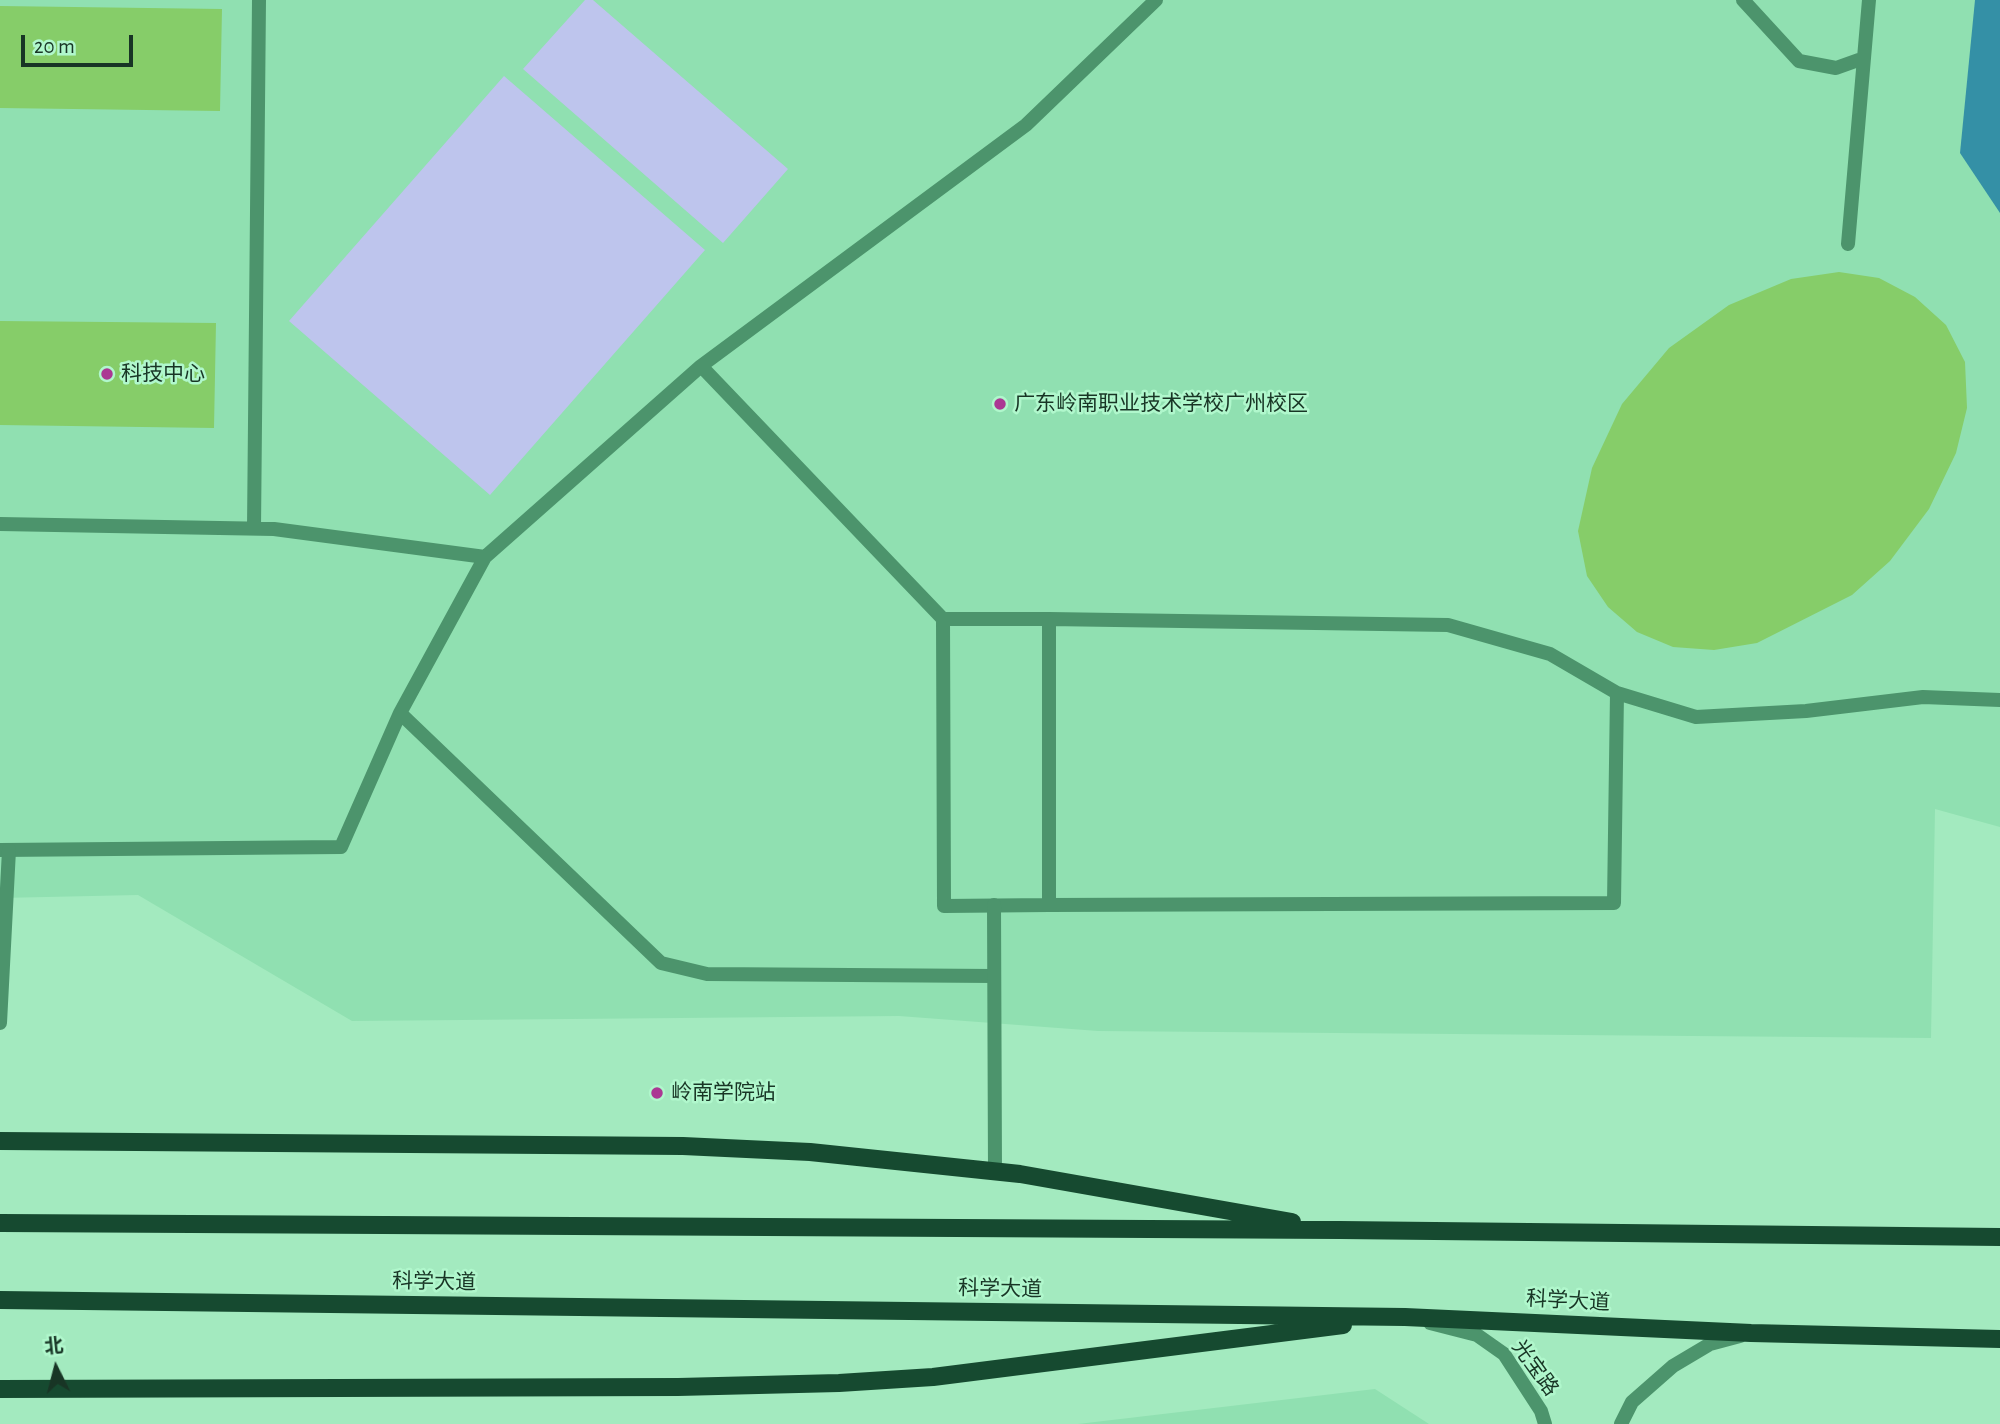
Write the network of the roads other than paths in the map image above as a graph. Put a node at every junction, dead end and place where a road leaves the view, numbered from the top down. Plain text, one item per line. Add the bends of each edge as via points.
1 (259, 0) edge
2 (1156, 0) edge
3 (1743, 0) edge
4 (1869, 0) edge
5 (1864, 58) junction
6 (1848, 244) dead end
7 (701, 366) junction
8 (0, 524) edge
9 (254, 528) junction
10 (485, 557) junction
11 (1048, 618) junction
12 (943, 619) junction
13 (1617, 693) junction
14 (2000, 701) edge
15 (400, 713) junction
16 (4, 850) edge
17 (994, 905) junction
18 (1049, 905) junction
19 (994, 976) junction
20 (0, 1023) edge
21 (0, 1141) edge
22 (995, 1172) junction
23 (0, 1223) edge
24 (1340, 1230) junction
25 (2000, 1237) edge
26 (0, 1300) edge
27 (1405, 1317) junction
28 (1751, 1333) junction
29 (2000, 1339) edge
30 (0, 1389) edge
31 (1545, 1424) edge
32 (1621, 1424) edge

1 - 9 street
2 - 7 street via 1026,125
3 - 5 street via 1799,61 1836,68
4 - 5 street
5 - 6 street
7 - 10 street
7 - 12 street
8 - 9 street
9 - 10 street
10 - 15 street
11 - 12 street
11 - 13 street via 1448,625 1550,654
11 - 18 street
12 - 17 street via 944,905
13 - 14 street via 1696,717 1806,711 1923,697
13 - 18 street via 1614,903
15 - 16 street via 341,847
15 - 19 street via 661,963 707,974
16 - 20 street
17 - 18 street
17 - 19 street
19 - 22 street
21 - 22 main road via 683,1146 810,1152
22 - 24 main road
23 - 24 main road
24 - 25 main road
26 - 27 main road, 科学大道
27 - 28 main road, 科学大道
27 - 30 main road via 946,1376 839,1383
27 - 31 street, 光宝路 via 1476,1335 1504,1354
28 - 29 main road, 科学大道
28 - 32 street via 1710,1344 1673,1366 1632,1402

